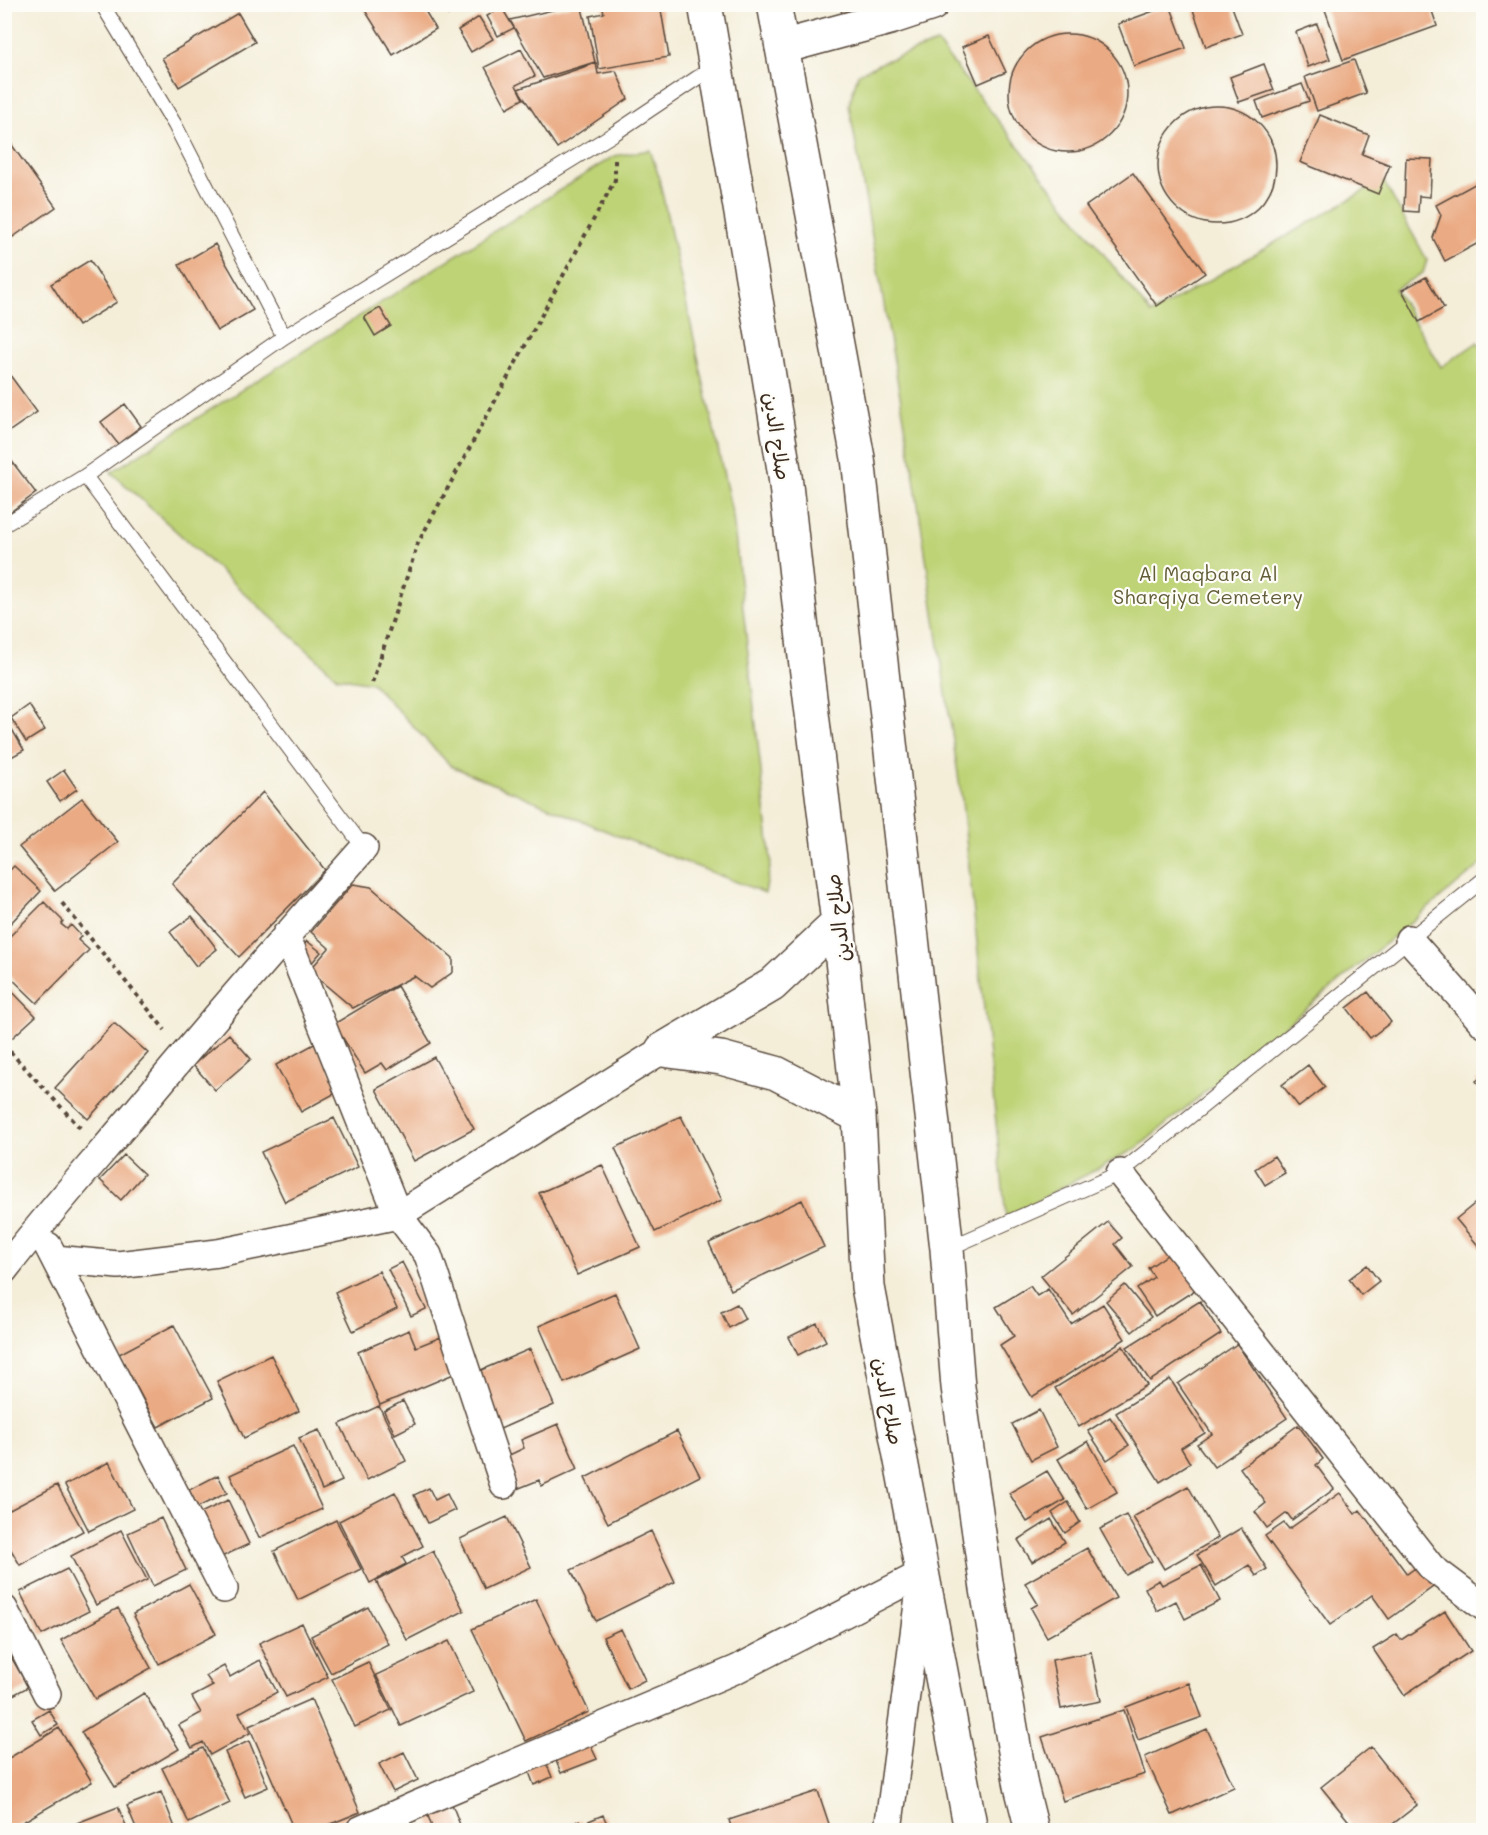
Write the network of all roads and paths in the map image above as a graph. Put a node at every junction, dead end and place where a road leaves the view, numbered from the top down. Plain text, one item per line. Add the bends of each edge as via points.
1 (102, 4) edge
2 (705, 4) edge
3 (774, 4) edge
4 (932, 4) edge
5 (782, 47) junction
6 (715, 66) junction
7 (615, 133) junction
8 (284, 337) junction
9 (85, 477) junction
10 (5, 525) edge
11 (372, 683) dead end
12 (364, 848) joint
13 (1484, 879) edge
14 (62, 903) dead end
15 (838, 923) junction
16 (286, 935) junction
17 (1409, 939) junction
18 (1484, 1024) edge
19 (4, 1045) edge
20 (662, 1050) junction
21 (184, 1054) junction
22 (859, 1116) junction
23 (102, 1152) junction
24 (1120, 1173) junction
25 (398, 1215) junction
26 (37, 1227) junction
27 (947, 1249) junction
28 (55, 1259) junction
29 (4, 1270) edge
30 (504, 1485) dead end
31 (923, 1573) junction
32 (224, 1589) dead end
33 (1484, 1606) edge
34 (4, 1608) edge
35 (47, 1694) dead end
36 (360, 1830) edge
37 (888, 1830) edge
38 (970, 1830) edge
39 (1032, 1830) edge

1 - 8 lane via 176,125
2 - 6 main road, صلاح الدين
3 - 5 main road
4 - 5 main road
5 - 27 main road via 858,458
6 - 7 lane
6 - 15 main road, صلاح الدين via 785,477
7 - 8 lane
7 - 11 path via 615,180 418,543
8 - 9 lane
9 - 10 lane
9 - 12 lane
12 - 16 street
13 - 17 lane
14 - 21 path
15 - 20 main road via 772,985
15 - 22 main road, صلاح الدين
16 - 21 street
16 - 25 street
17 - 18 street
17 - 24 lane
19 - 23 path
20 - 22 main road via 721,1058 776,1073
20 - 25 street
21 - 23 street
22 - 31 main road, صلاح الدين via 867,1287
23 - 26 street
24 - 27 lane
24 - 33 street via 1432,1568
25 - 28 street via 218,1252 118,1265
25 - 30 street via 428,1255
26 - 28 street
26 - 29 street
27 - 39 main road via 958,1387 987,1589
28 - 32 street
31 - 36 street via 737,1669
31 - 37 street
31 - 38 main road, صلاح الدين
34 - 35 street

